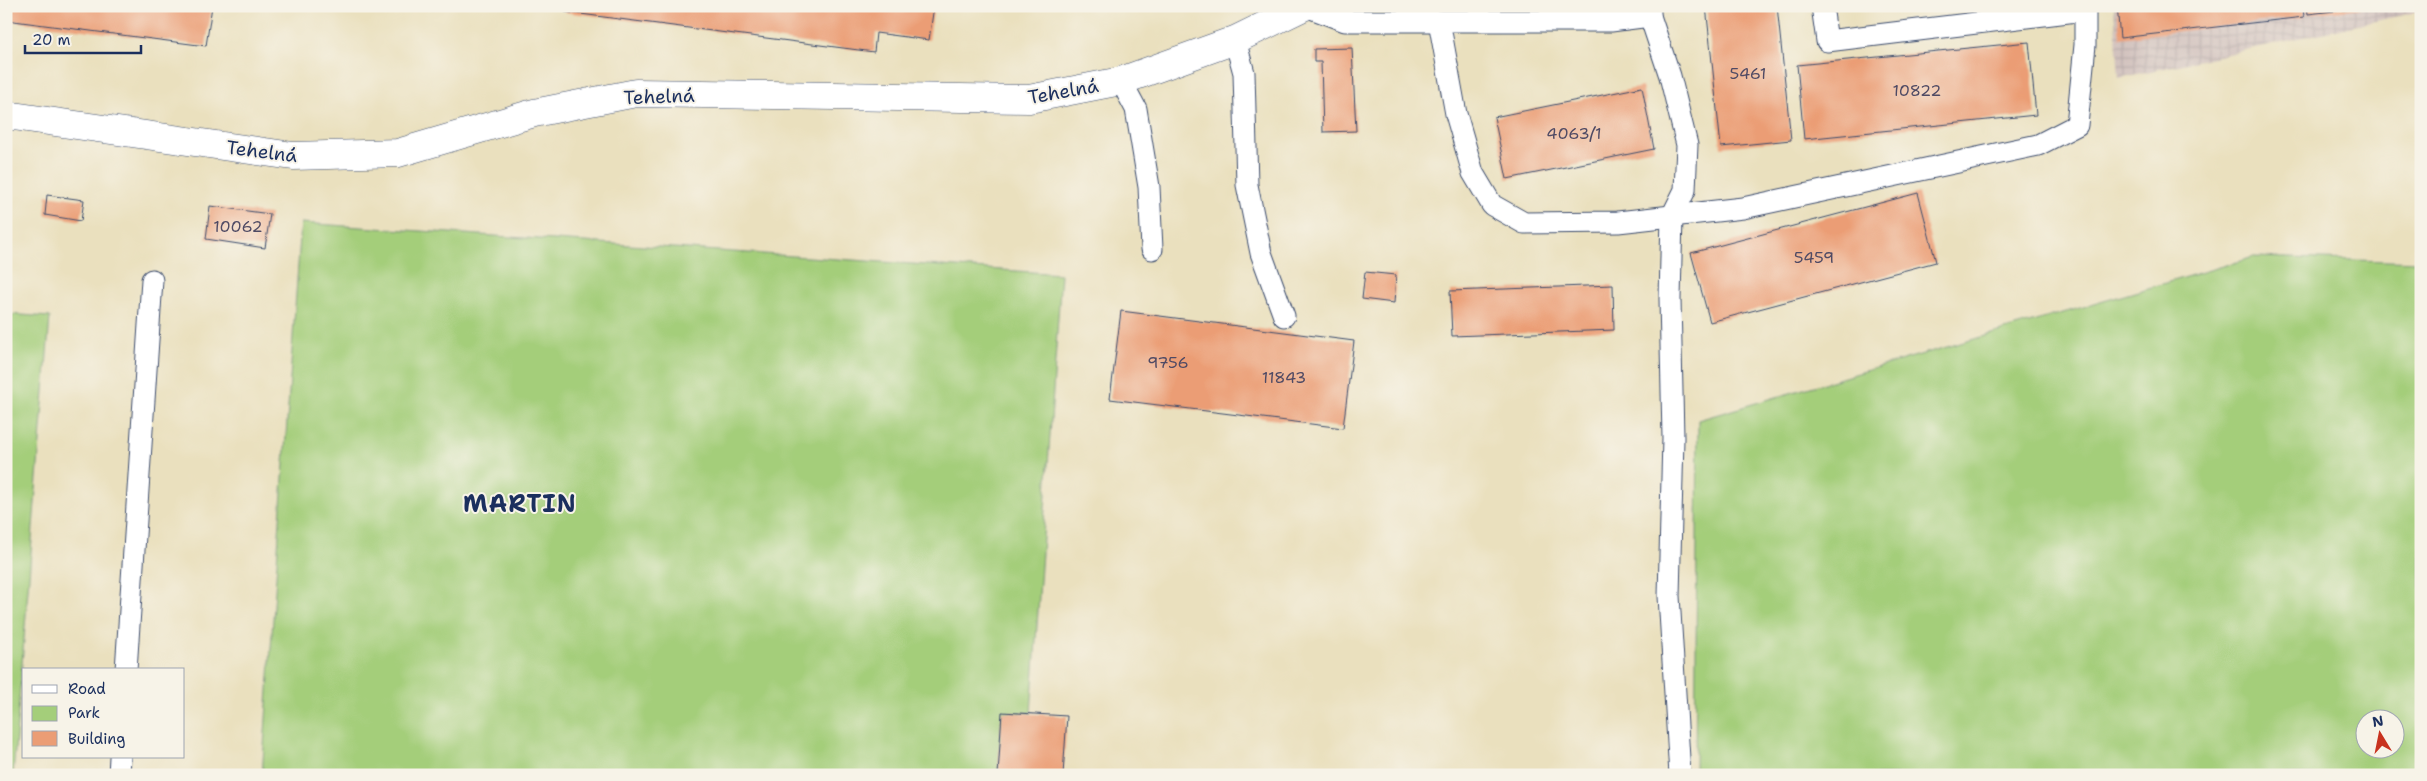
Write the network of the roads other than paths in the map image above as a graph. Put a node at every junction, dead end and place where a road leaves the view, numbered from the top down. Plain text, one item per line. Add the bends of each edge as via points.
1 (1306, 6) edge
2 (1822, 6) edge
3 (2085, 8) edge
4 (1650, 11) edge
5 (1439, 20) junction
6 (1235, 40) junction
7 (1120, 80) junction
8 (6, 115) edge
9 (1672, 216) junction
10 (1152, 249) dead end
11 (152, 280) dead end
12 (1284, 316) dead end
13 (126, 668) edge
14 (120, 758) edge
15 (119, 775) edge
16 (1680, 775) edge

1 - 5 lane via 1345,21
1 - 6 street, Tehelná
2 - 3 lane via 1827,41
3 - 9 lane via 2085,45 2077,124 2046,141 1743,208
4 - 5 lane via 1611,21
4 - 9 lane via 1686,145 1685,190
5 - 9 lane via 1456,114 1473,174 1492,205 1524,223 1618,222
6 - 7 street, Tehelná
6 - 12 lane via 1244,73 1247,184 1262,253
7 - 8 street, Tehelná via 1029,99 636,93 534,113 398,153 303,156
7 - 10 lane via 1136,109 1149,187
9 - 16 lane via 1673,438 1669,596
11 - 13 lane
14 - 15 lane

